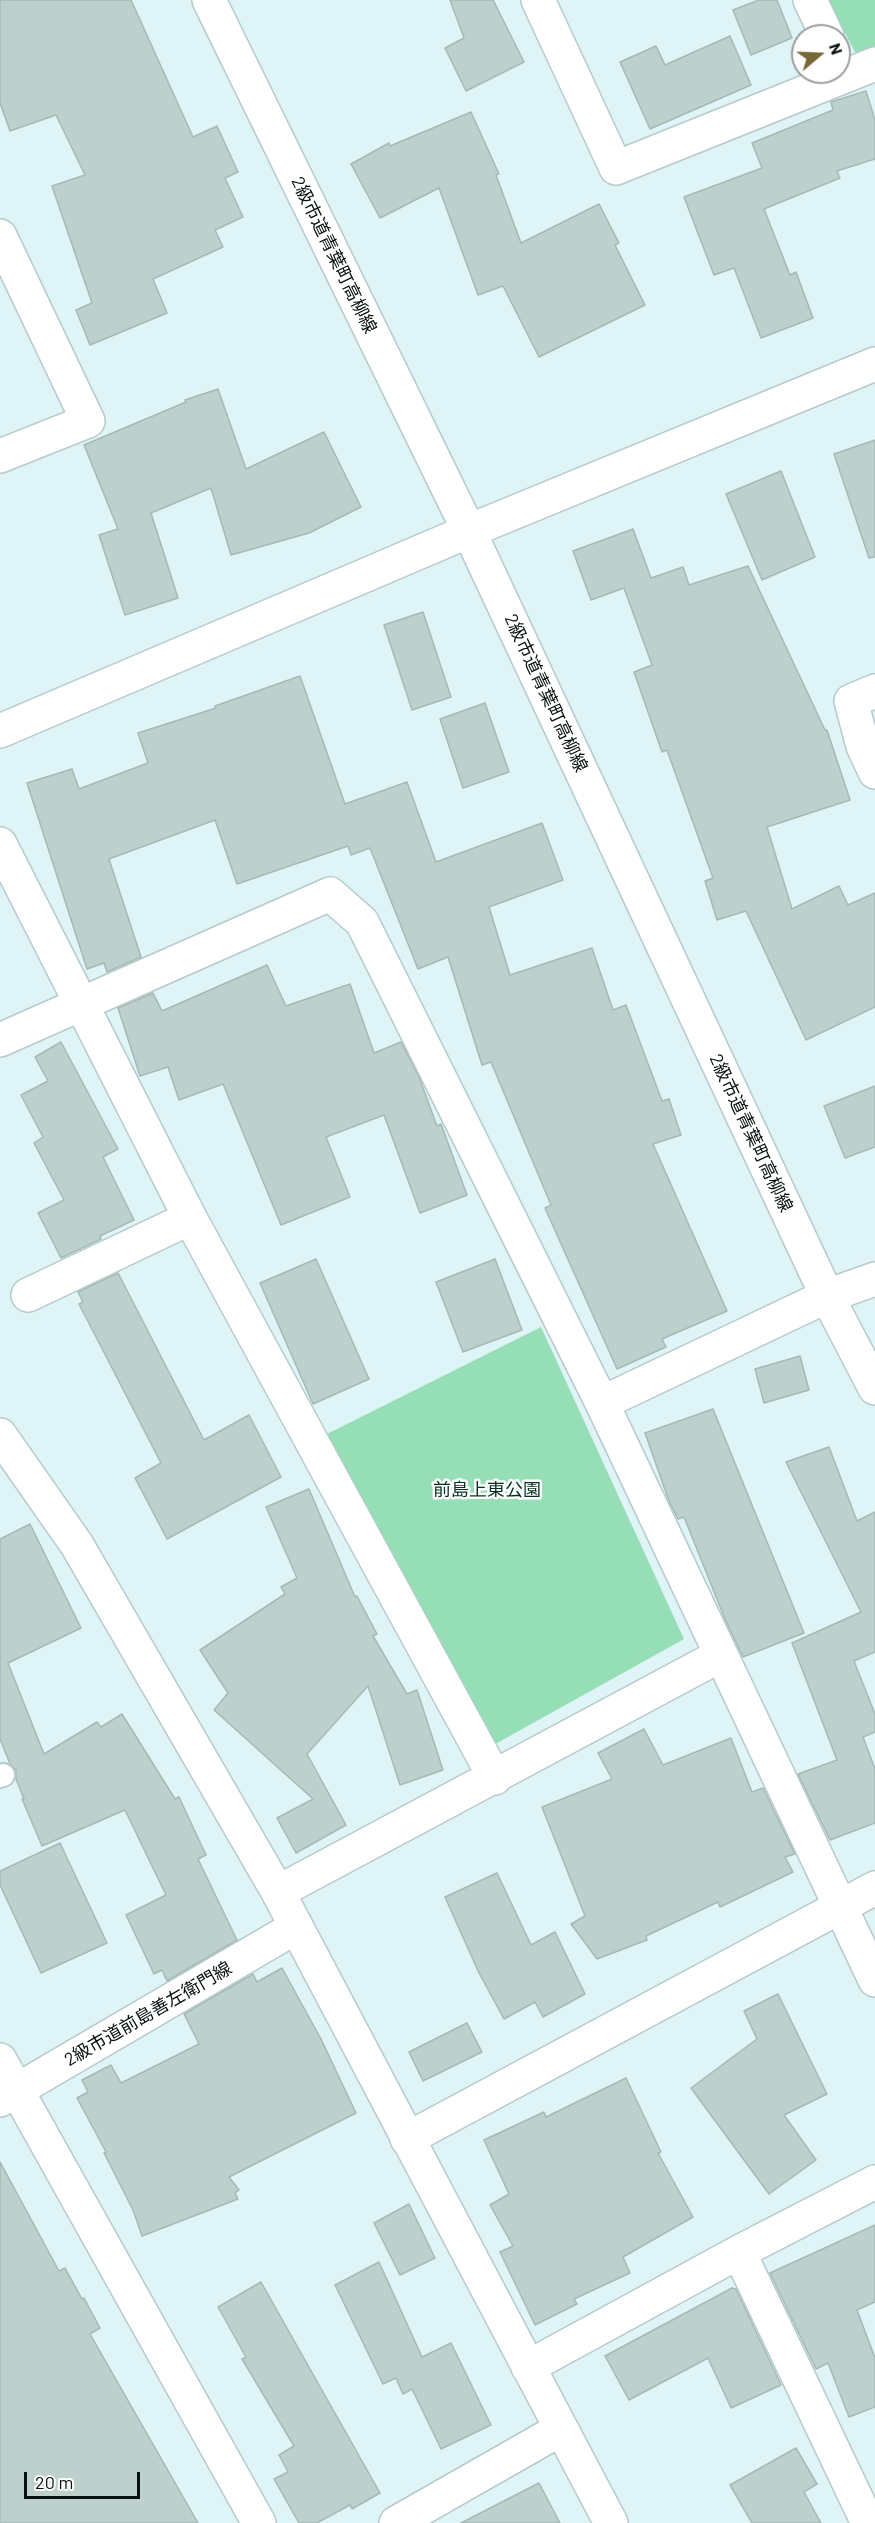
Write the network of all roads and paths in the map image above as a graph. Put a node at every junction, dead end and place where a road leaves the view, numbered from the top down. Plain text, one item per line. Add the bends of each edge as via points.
1 (209, 0) edge
2 (538, 0) edge
3 (810, 0) edge
4 (821, 24) edge
5 (853, 67) edge
6 (0, 237) edge
7 (875, 364) edge
8 (0, 456) edge
9 (469, 531) junction
10 (875, 691) edge
11 (0, 731) edge
12 (875, 772) edge
13 (0, 844) edge
14 (83, 1005) junction
15 (0, 1040) edge
16 (190, 1218) junction
17 (875, 1279) edge
18 (28, 1295) dead end
19 (827, 1296) junction
20 (875, 1388) edge
21 (602, 1403) junction
22 (0, 1435) edge
23 (721, 1655) junction
24 (495, 1778) junction
25 (875, 1888) edge
26 (278, 1892) junction
27 (841, 1907) junction
28 (296, 1927) junction
29 (875, 1980) edge
30 (0, 2060) edge
31 (9, 2095) edge
32 (406, 2139) junction
33 (875, 2182) edge
34 (739, 2252) junction
35 (528, 2367) junction
36 (561, 2429) junction
37 (259, 2523) edge
38 (396, 2523) edge
39 (611, 2523) edge
40 (868, 2523) edge

1 - 9 street, 2級市道青葉町高柳線
2 - 5 street via 616,168
3 - 4 street
6 - 8 street via 88,421
7 - 9 street
9 - 11 street
9 - 19 street, 2級市道青葉町高柳線
10 - 12 street via 851,700 863,746
13 - 14 street
14 - 15 street
14 - 16 street
14 - 21 street via 330,894 362,922
16 - 18 street
16 - 24 street
17 - 19 street
19 - 20 street, 2級市道青葉町高柳線
19 - 21 street
21 - 23 street
22 - 26 street via 77,1545
23 - 24 street
23 - 27 street
24 - 26 street
25 - 27 street
26 - 28 street
27 - 29 street
27 - 32 street
28 - 31 street, 2級市道前島善左衛門線
28 - 32 street
30 - 31 street
31 - 37 street
32 - 35 street
33 - 34 street
34 - 35 street
34 - 40 street
35 - 36 street
36 - 38 street
36 - 39 street

